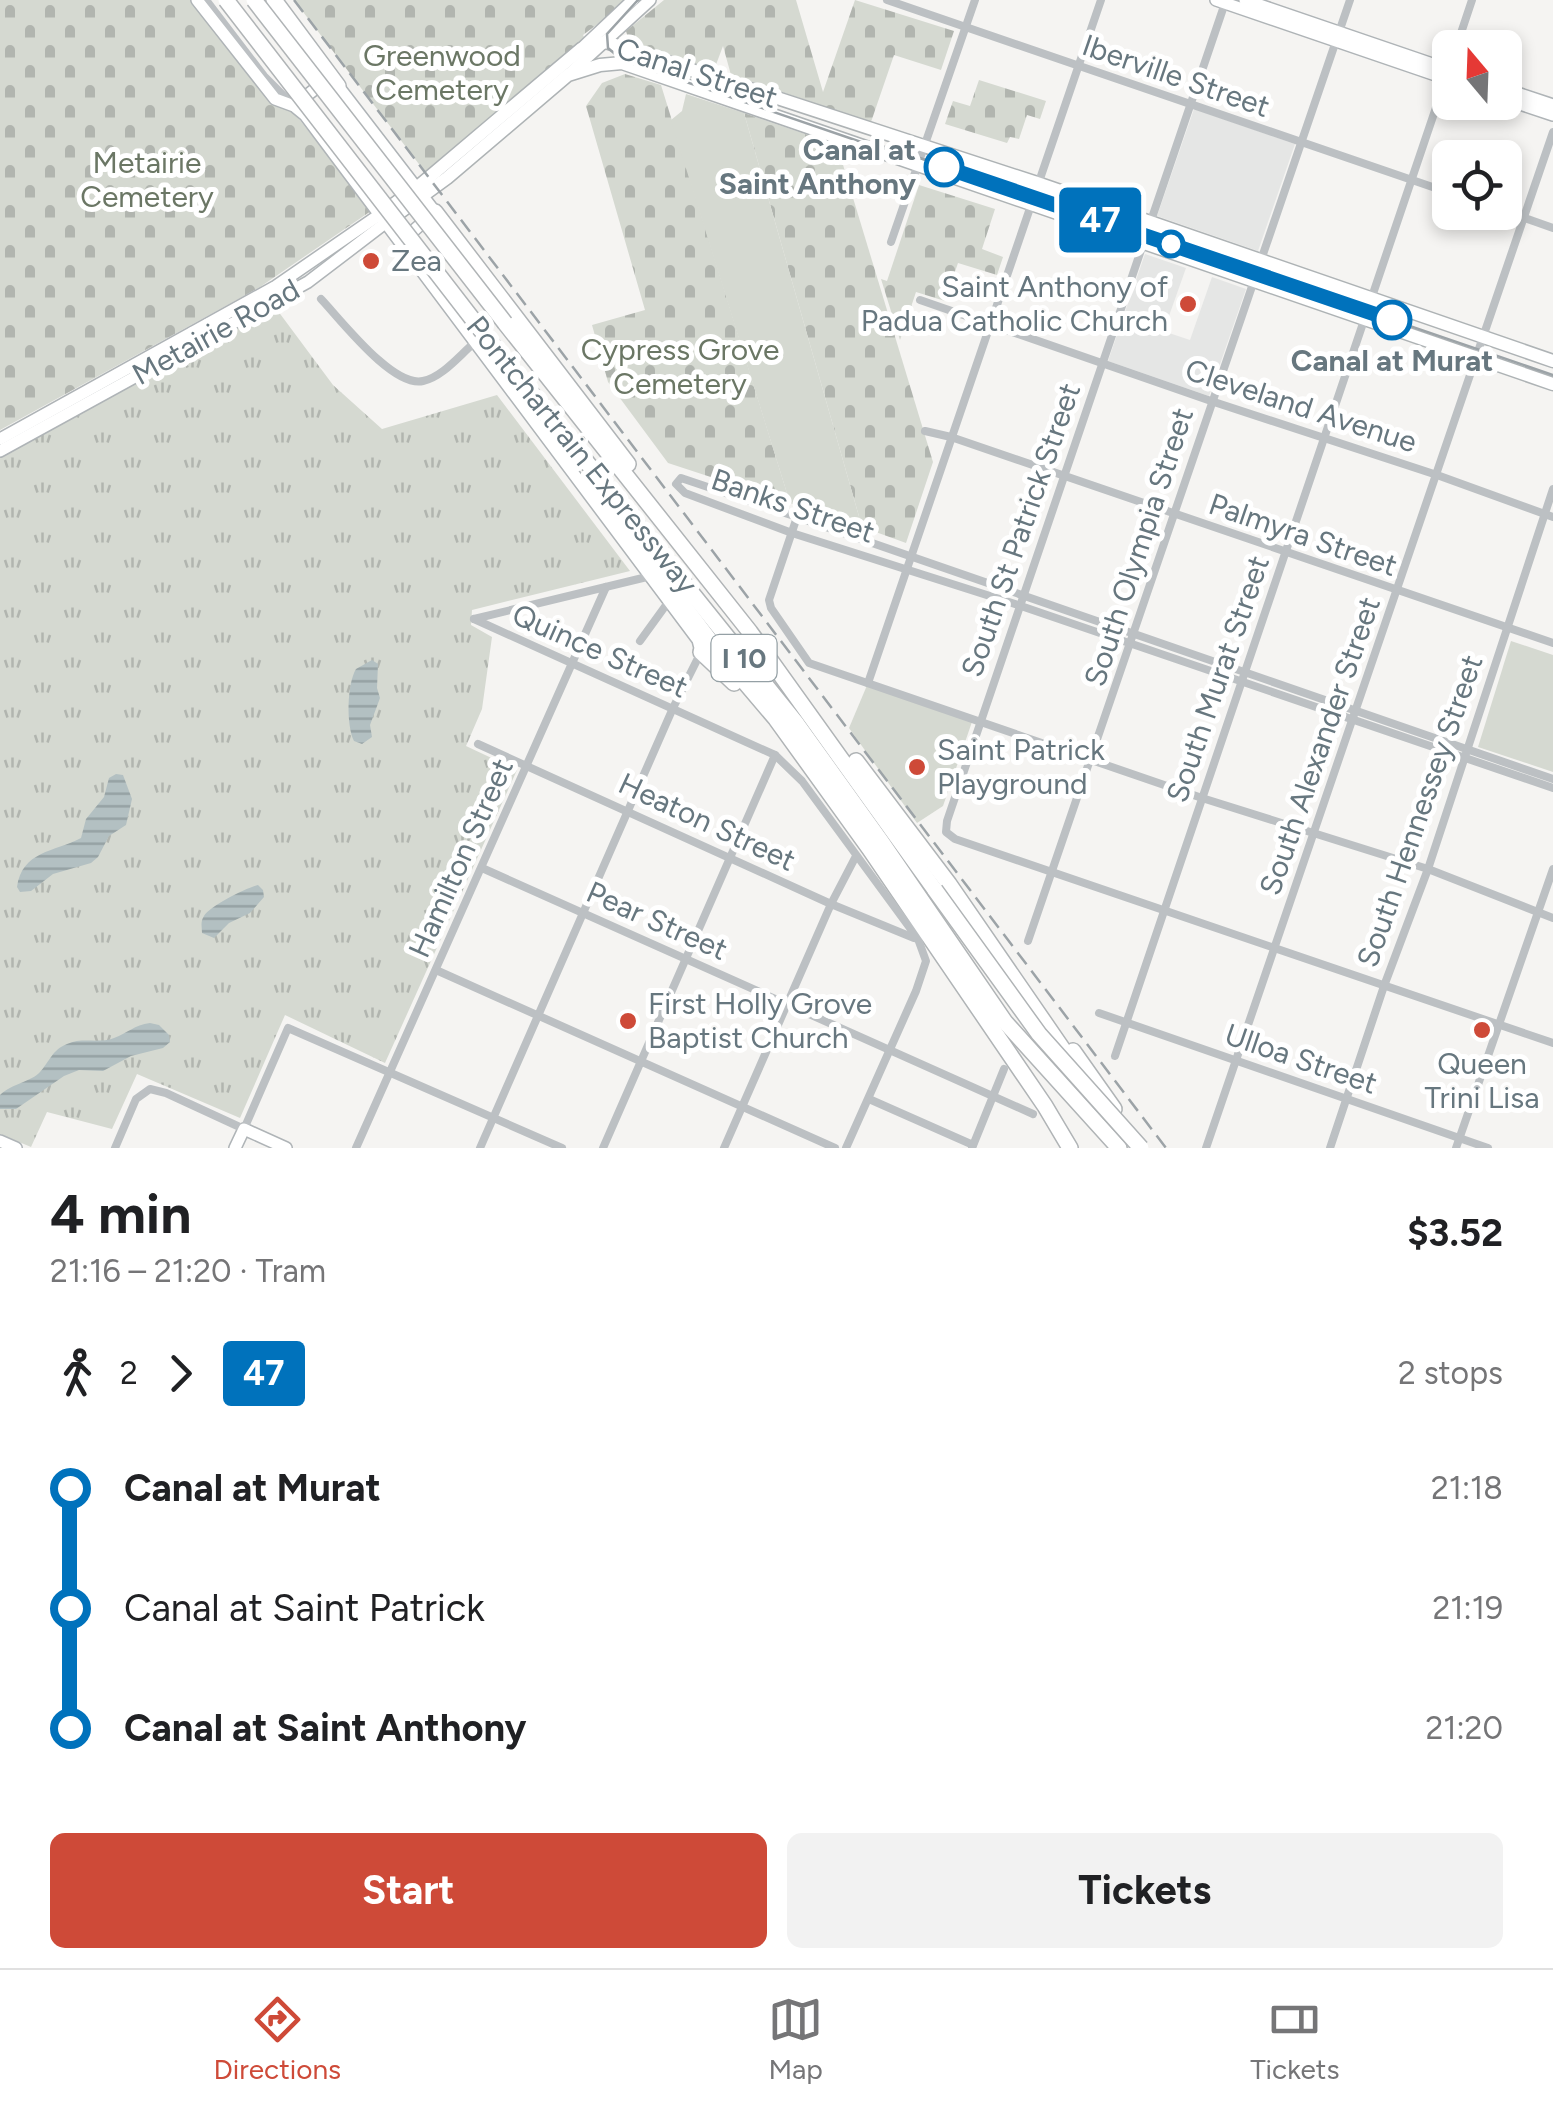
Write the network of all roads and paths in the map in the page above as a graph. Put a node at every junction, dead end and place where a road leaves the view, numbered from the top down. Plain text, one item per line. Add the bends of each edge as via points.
1 (196, 0) edge
2 (206, 0) edge
3 (226, 0) edge
4 (254, 0) edge
5 (274, 0) edge
6 (633, 0) edge
7 (649, 0) edge
8 (887, 0) edge
9 (975, 0) edge
10 (1100, 0) edge
11 (1245, 0) edge
12 (1350, 0) edge
13 (1472, 0) edge
14 (1222, 1) edge
15 (608, 23) junction
16 (622, 26) junction
17 (966, 27) junction
18 (1462, 30) edge
19 (1337, 36) junction
20 (603, 43) junction
21 (630, 47) junction
22 (580, 49) junction
23 (622, 63) junction
24 (1078, 66) junction
25 (1432, 67) edge
26 (568, 75) junction
27 (718, 78) junction
28 (338, 86) junction
29 (712, 94) junction
30 (1522, 94) edge
31 (1190, 104) junction
32 (301, 105) junction
33 (1522, 105) edge
34 (1553, 105) edge
35 (1553, 116) edge
36 (1433, 120) edge
37 (1553, 132) edge
38 (1300, 142) junction
39 (924, 146) junction
40 (400, 167) junction
41 (917, 167) junction
42 (1412, 180) junction
43 (1037, 182) junction
44 (1432, 187) edge
45 (419, 192) junction
46 (364, 194) junction
47 (1069, 194) junction
48 (1030, 204) junction
49 (435, 212) junction
50 (1062, 215) junction
51 (1523, 218) junction
52 (382, 219) junction
53 (1150, 222) junction
54 (1553, 228) edge
55 (891, 242) dead end
56 (1143, 243) junction
57 (399, 244) junction
58 (1261, 261) junction
59 (299, 270) junction
60 (1254, 280) junction
61 (1317, 280) junction
62 (308, 282) junction
63 (321, 299) dead end
64 (1369, 299) junction
65 (920, 300) dead end
66 (1311, 300) junction
67 (1363, 317) junction
68 (990, 324) junction
69 (1482, 338) junction
70 (473, 344) junction
71 (1474, 358) junction
72 (1553, 361) edge
73 (1102, 362) junction
74 (1553, 384) edge
75 (1211, 401) junction
76 (549, 414) junction
77 (925, 431) dead end
78 (952, 437) junction
79 (0, 438) edge
80 (1324, 439) junction
81 (0, 450) edge
82 (1062, 474) junction
83 (1437, 474) junction
84 (1553, 489) edge
85 (747, 500) junction
86 (648, 506) junction
87 (742, 514) junction
88 (1174, 515) junction
89 (1549, 516) edge
90 (798, 517) junction
91 (792, 533) junction
92 (1285, 553) junction
93 (910, 555) junction
94 (906, 568) junction
95 (650, 576) junction
96 (606, 587) junction
97 (1398, 591) junction
98 (1022, 594) junction
99 (669, 601) junction
100 (1018, 605) junction
101 (1507, 628) junction
102 (1134, 632) junction
103 (640, 641) dead end
104 (1553, 643) edge
105 (1130, 644) junction
106 (702, 652) junction
107 (572, 664) junction
108 (1246, 670) junction
109 (1242, 680) junction
110 (868, 683) junction
111 (804, 704) junction
112 (673, 708) junction
113 (1354, 715) junction
114 (980, 721) junction
115 (478, 744) dead end
116 (1465, 752) junction
117 (775, 755) junction
118 (1092, 760) junction
119 (527, 766) junction
120 (1553, 778) edge
121 (823, 784) junction
122 (1553, 788) edge
123 (1202, 798) junction
124 (630, 810) junction
125 (1313, 834) junction
126 (856, 856) junction
127 (732, 857) junction
128 (482, 868) junction
129 (1428, 869) junction
130 (1553, 869) edge
131 (1054, 871) junction
132 (830, 904) junction
133 (1164, 910) junction
134 (1537, 912) junction
135 (584, 913) junction
136 (1553, 918) edge
137 (918, 939) junction
138 (1028, 941) dead end
139 (1274, 948) junction
140 (1000, 956) junction
141 (686, 958) junction
142 (436, 970) junction
143 (1384, 986) junction
144 (787, 1004) junction
145 (1099, 1013) dead end
146 (539, 1015) junction
147 (1126, 1023) junction
148 (1498, 1024) junction
149 (1553, 1043) edge
150 (890, 1050) junction
151 (1114, 1056) dead end
152 (1236, 1060) junction
153 (641, 1061) junction
154 (1004, 1069) dead end
155 (390, 1073) junction
156 (992, 1096) junction
157 (1347, 1098) junction
158 (869, 1100) junction
159 (741, 1106) junction
160 (1039, 1110) junction
161 (493, 1118) junction
162 (244, 1129) junction
163 (1459, 1138) junction
164 (0, 1141) edge
165 (973, 1147) edge
166 (16, 1148) edge
167 (115, 1148) edge
168 (235, 1148) edge
169 (286, 1148) edge
170 (356, 1148) edge
171 (480, 1148) edge
172 (562, 1148) edge
173 (603, 1148) edge
174 (724, 1148) edge
175 (835, 1148) edge
176 (846, 1148) edge
177 (1070, 1148) edge
178 (1079, 1148) edge
179 (1119, 1148) edge
180 (1133, 1148) edge
181 (1142, 1148) edge
182 (1206, 1148) edge
183 (1330, 1148) edge
184 (1456, 1148) edge
185 (1488, 1148) edge

1 - 32 street via 275,98
2 - 32 street via 280,96
3 - 76 highway, Pontchartrain Expressway / I 10, bridge
4 - 86 highway, Pontchartrain Expressway / I 10, bridge
5 - 28 highway
6 - 15 street
7 - 16 street
8 - 17 street, Iberville Street
9 - 17 street
10 - 24 street
11 - 19 street
12 - 19 street, South Olympia Street
13 - 18 street
14 - 19 street
14 - 31 street, South St Patrick Street
15 - 20 street
15 - 22 street
16 - 20 street
16 - 21 street via 622,41
17 - 24 street, Iberville Street
17 - 39 street
19 - 25 street
19 - 38 street, South Olympia Street
20 - 21 main road, Canal Street
20 - 22 main road, Canal Street
20 - 23 street
20 - 26 street
21 - 27 main road, Canal Street
22 - 45 main road
23 - 26 main road, Canal Street
23 - 29 main road, Canal Street
24 - 31 street, Iberville Street
24 - 43 street
26 - 45 main road via 459,168
27 - 29 main road
27 - 39 main road, Canal Street
28 - 32 street via 324,82
28 - 40 street
29 - 41 main road, Canal Street
30 - 34 street
31 - 38 street, Iberville Street
31 - 53 street, South St Patrick Street
32 - 46 street
33 - 35 street
36 - 42 street, South Murat Street
37 - 51 street, South Alexander Street
38 - 42 street, Iberville Street
38 - 58 street, South Olympia Street
39 - 41 street
39 - 43 main road, Canal Street
40 - 45 street
40 - 46 street
41 - 48 main road, Canal Street
41 - 55 street
42 - 44 street, Iberville Street
42 - 64 street, South Murat Street
43 - 47 main road, Canal Street
43 - 48 street
45 - 49 street
45 - 52 main road, Metairie Road
46 - 52 street
47 - 50 main road
47 - 53 main road, Canal Street
48 - 50 main road, Canal Street
48 - 68 street
49 - 57 street
49 - 86 highway via 647,490
50 - 56 main road, Canal Street
51 - 54 street
51 - 69 street, South Alexander Street
52 - 57 street
52 - 59 street, Metairie Road
52 - 62 street, Metairie Road
53 - 56 street, South St Patrick Street
53 - 58 main road, Canal Street
56 - 60 main road, Canal Street
56 - 73 street, South St Patrick Street
57 - 70 street
58 - 60 street, South Olympia Street
58 - 61 main road, Canal Street
59 - 62 street
59 - 79 street, Metairie Road
60 - 66 main road, Canal Street
60 - 75 street, South Olympia Street
61 - 64 main road, Canal Street
61 - 66 main road
62 - 81 street, Metairie Road
63 - 70 street via 378,359 409,381 438,374
64 - 67 street, South Murat Street
64 - 69 main road, Canal Street
65 - 68 street, Cleveland Avenue
66 - 67 main road, Canal Street
67 - 71 main road, Canal Street
67 - 80 street, South Murat Street
68 - 73 street, Cleveland Avenue
68 - 78 street
69 - 71 street, South Alexander Street
69 - 72 main road, Canal Street
70 - 95 street
71 - 74 main road, Canal Street
71 - 83 street, South Alexander Street
73 - 75 street, Cleveland Avenue
73 - 82 street, South St Patrick Street
75 - 80 street, Cleveland Avenue
75 - 88 street, South Olympia Street
76 - 121 highway via 550,427
76 - 179 highway, Pontchartrain Expressway / I 10 via 796,724 1005,1022
77 - 78 street, Palmyra Street
78 - 82 street, Palmyra Street
78 - 93 street
80 - 83 street, Cleveland Avenue
80 - 92 street, South Murat Street
82 - 88 street, Palmyra Street
82 - 98 street, South St Patrick Street
83 - 89 street, Cleveland Avenue
83 - 97 street, South Alexander Street
84 - 89 street, South Hennessey Street
85 - 87 street
85 - 87 street, Banks Street via 681,478 676,484
85 - 90 street, Banks Street
86 - 111 highway, Pontchartrain Expressway / I 10
87 - 91 street, Banks Street
88 - 92 street, Palmyra Street
88 - 102 street, South Olympia Street
89 - 101 street, South Hennessey Street
90 - 91 street
90 - 93 street, Banks Street
91 - 94 street, Banks Street
91 - 110 street via 771,608 809,663
92 - 97 street, Palmyra Street
92 - 108 street, South Murat Street
93 - 94 street
93 - 98 street, Banks Street
94 - 100 street, Banks Street
94 - 110 street
95 - 96 street
95 - 99 street
96 - 107 street, Hamilton Street
96 - 107 street, Quince Street via 474,619
97 - 101 street, Palmyra Street
97 - 113 street, South Alexander Street
98 - 100 street, South St Patrick Street
98 - 102 street, Banks Street
99 - 103 street
99 - 106 street
100 - 105 street, Banks Street
100 - 114 street, South St Patrick Street
101 - 104 street, Palmyra Street
101 - 116 street, South Hennessey Street
102 - 105 street, South Olympia Street
102 - 108 street, Banks Street
105 - 109 street, Banks Street
105 - 118 street, South Olympia Street
106 - 112 street
106 - 121 highway
107 - 112 street, Quince Street
107 - 119 street, Hamilton Street
108 - 109 street, South Murat Street
108 - 113 street, Banks Street
109 - 113 street, Banks Street
109 - 123 street, South Murat Street
110 - 114 street
111 - 140 highway via 838,737
111 - 181 highway, Pontchartrain Expressway / I 10, bridge via 1039,1034
112 - 117 street, Quince Street
112 - 124 street
113 - 116 street, Banks Street
113 - 125 street, South Alexander Street
114 - 118 street
114 - 131 street, South St Patrick Street via 946,832
115 - 119 street, Heaton Street
116 - 120 street, Banks Street
116 - 122 street, Banks Street
116 - 129 street, South Hennessey Street
117 - 126 street, Quince Street
117 - 127 street
118 - 123 street
118 - 131 street, South Olympia Street
119 - 124 street, Heaton Street
119 - 128 street, Hamilton Street
121 - 160 highway
123 - 125 street
123 - 133 street, South Murat Street
124 - 127 street, Heaton Street
124 - 135 street
125 - 129 street
125 - 139 street, South Alexander Street
126 - 132 street
126 - 137 street, Quince Street
127 - 132 street, Heaton Street
127 - 141 street
128 - 135 street, Pear Street
128 - 142 street, Hamilton Street
129 - 134 street
129 - 143 street, South Hennessey Street
130 - 134 street
131 - 133 street
131 - 138 street, South Olympia Street
132 - 137 street, Heaton Street
132 - 144 street
133 - 139 street
133 - 147 street, South Murat Street
134 - 136 street
134 - 148 street
135 - 141 street, Pear Street
135 - 146 street
137 - 150 street, Quince Street via 925,952 920,979
139 - 143 street
139 - 152 street, South Alexander Street
140 - 180 highway, bridge
140 - 181 highway, bridge
141 - 144 street, Pear Street
141 - 153 street
142 - 146 street
142 - 155 street, Hamilton Street
143 - 148 street
143 - 157 street, South Hennessey Street
144 - 150 street, Pear Street
144 - 159 street
145 - 147 street, Ulloa Street
146 - 153 street
146 - 161 street
147 - 151 street, South Murat Street
147 - 152 street, Ulloa Street
148 - 149 street
148 - 163 street
150 - 156 street, Pear Street
150 - 158 street
152 - 157 street, Ulloa Street
152 - 182 street, South Alexander Street
153 - 159 street
153 - 173 street
154 - 156 street
155 - 161 street
155 - 162 street via 288,1028
155 - 170 street, Hamilton Street
156 - 160 street, Pear Street
156 - 165 street
157 - 163 street, Ulloa Street
157 - 183 street, South Hennessey Street
158 - 165 street
158 - 176 street
159 - 174 street
159 - 175 street
160 - 177 highway
160 - 178 highway
161 - 171 street
161 - 172 street
162 - 167 street via 145,1090
162 - 168 street
162 - 169 street
163 - 184 street
163 - 185 street, Ulloa Street
164 - 166 street

